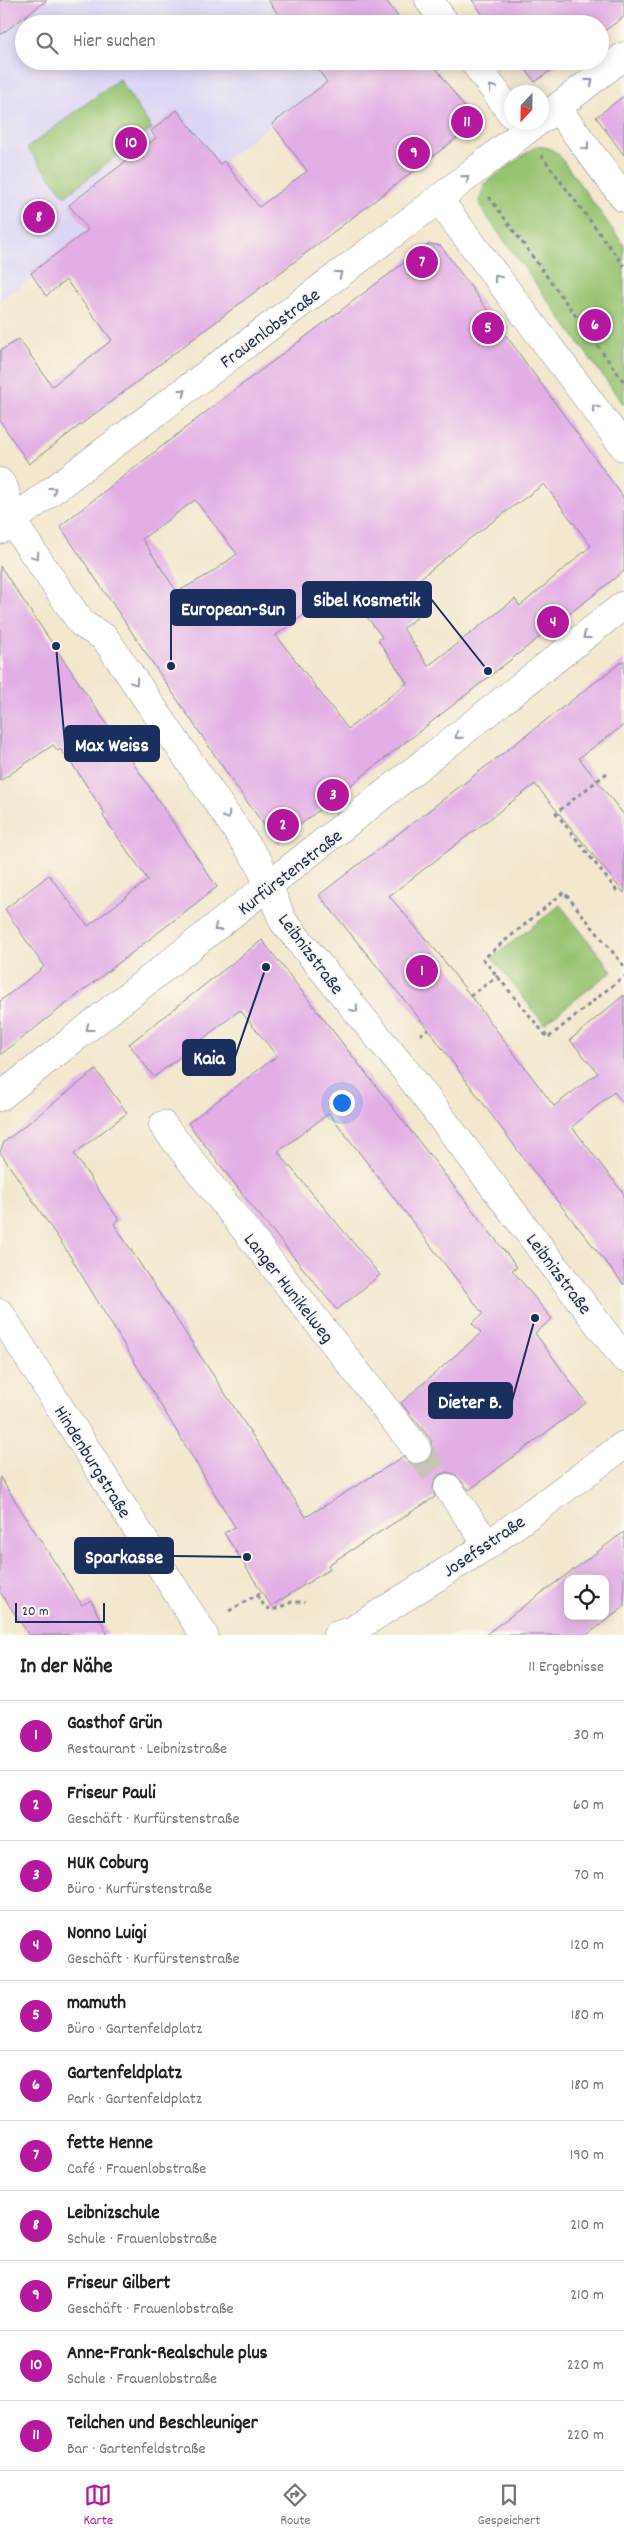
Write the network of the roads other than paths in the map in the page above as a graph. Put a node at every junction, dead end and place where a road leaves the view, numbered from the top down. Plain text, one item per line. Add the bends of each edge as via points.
1 (429, 0) edge
2 (440, 15) edge
3 (624, 56) edge
4 (609, 66) edge
5 (482, 70) edge
6 (604, 70) edge
7 (504, 93) edge
8 (549, 108) edge
9 (519, 130) edge
10 (543, 130) edge
11 (624, 198) edge
12 (438, 200) junction
13 (624, 447) edge
14 (0, 482) edge
15 (6, 526) edge
16 (624, 605) edge
17 (269, 887) junction
18 (0, 1097) edge
19 (163, 1125) dead end
20 (0, 1313) edge
21 (624, 1358) edge
22 (624, 1445) edge
23 (417, 1448) tunnel mouth
24 (448, 1488) tunnel mouth
25 (488, 1545) junction
26 (204, 1635) edge
27 (337, 1635) edge

1 - 2 street
4 -> 3 street, Frauenlobstraße
7 -> 5 street
8 -> 6 street, Frauenlobstraße
12 -> 9 street, Frauenlobstraße
10 -> 11 street
13 -> 12 street
15 -> 12 street, Frauenlobstraße
14 - 15 street, Leibnizstraße via 5,490
15 -> 17 street, Leibnizstraße via 82,624 105,638 259,863
16 -> 17 street, Kurfürstenstraße
17 -> 18 street, Kurfürstenstraße
17 -> 21 street, Leibnizstraße via 283,921 405,1070
19 - 23 street, Langer Hunikelweg
20 - 26 street, Hindenburgstraße
22 - 25 street, Josefsstraße
24 - 25 street
25 - 27 street, Josefsstraße via 353,1630

